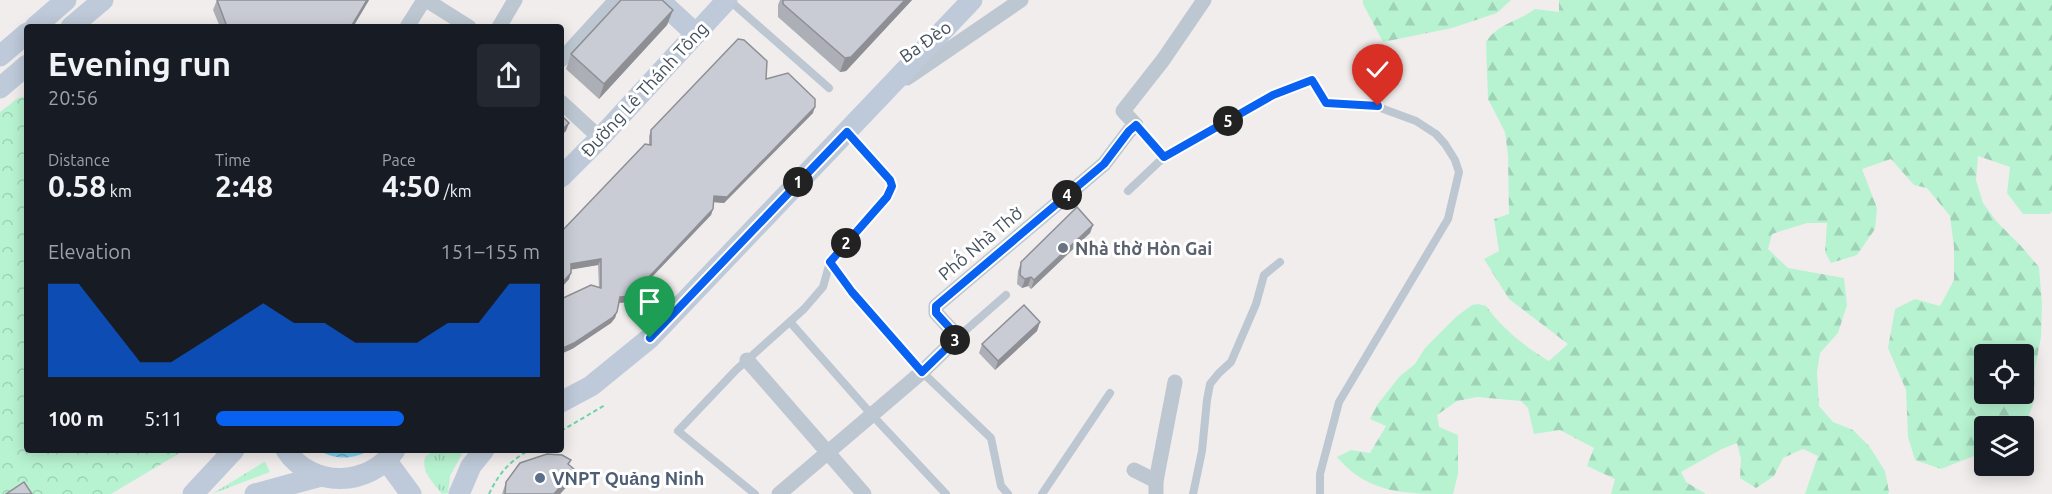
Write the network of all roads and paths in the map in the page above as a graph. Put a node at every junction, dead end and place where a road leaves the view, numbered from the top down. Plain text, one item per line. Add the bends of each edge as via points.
1 (66, 0) edge
2 (425, 0) edge
3 (515, 0) edge
4 (616, 0) edge
5 (659, 0) edge
6 (728, 0) edge
7 (972, 0) edge
8 (1021, 0) edge
9 (1204, 0) edge
10 (96, 9) edge
11 (44, 24) edge
12 (75, 24) edge
13 (409, 24) edge
14 (464, 24) edge
15 (501, 24) edge
16 (696, 34) junction
17 (24, 36) edge
18 (0, 56) edge
19 (564, 57) edge
20 (24, 68) edge
21 (0, 88) edge
22 (829, 88) dead end
23 (882, 95) junction
24 (564, 105) edge
25 (1136, 125) junction
26 (847, 132) junction
27 (600, 138) junction
28 (1164, 157) junction
29 (564, 174) edge
30 (1128, 191) dead end
31 (830, 262) junction
32 (1280, 262) dead end
33 (1006, 295) dead end
34 (790, 322) junction
35 (958, 337) junction
36 (747, 360) junction
37 (922, 372) junction
38 (1175, 382) dead end
39 (1110, 393) dead end
40 (565, 397) edge
41 (605, 405) dead end
42 (872, 415) junction
43 (564, 429) edge
44 (828, 452) junction
45 (231, 453) edge
46 (289, 453) edge
47 (482, 453) edge
48 (524, 453) edge
49 (390, 455) edge
50 (1134, 470) dead end
51 (337, 483) edge
52 (1156, 488) edge
53 (193, 494) edge
54 (255, 494) edge
55 (411, 494) edge
56 (459, 494) edge
57 (489, 494) edge
58 (755, 494) edge
59 (778, 494) edge
60 (864, 494) edge
61 (946, 494) edge
62 (1008, 494) edge
63 (1042, 494) edge
64 (1193, 494) edge
65 (1320, 494) edge

1 - 11 street
2 - 13 street
2 - 14 street
3 - 15 street
4 - 19 street
5 - 16 street
6 - 16 street, Đường Lê Thánh Tông
6 - 22 lane
7 - 23 street
8 - 23 street, Ba Đèo
9 - 25 street via 1123,111
10 - 12 street
16 - 27 street, Đường Lê Thánh Tông
17 - 18 street
20 - 21 street
23 - 26 street
24 - 27 street
25 - 28 lane
25 - 35 street, Phố Nhà Thờ via 1104,164 936,306 936,313
26 - 31 lane via 892,186 887,197
26 - 40 street via 650,338 591,386
27 - 29 street, Đường Lê Thánh Tông
28 - 30 lane
28 - 65 lane via 1273,95 1312,80 1326,103 1378,106 1416,121 1436,134 1455,160 1459,172 1448,219 1338,402 1320,474
31 - 34 lane via 823,287
31 - 37 lane
32 - 64 lane via 1264,275 1231,362 1210,384
33 - 35 lane
34 - 36 lane
34 - 42 lane
35 - 37 street
36 - 44 street
36 - 58 lane via 678,431
37 - 42 street
37 - 62 lane via 991,438 1001,486
38 - 52 street
39 - 63 lane
41 - 43 path
42 - 44 street
42 - 61 lane
44 - 59 street
44 - 60 street
45 - 53 street
46 - 51 street via 298,464
47 - 56 street
48 - 57 path via 498,475
49 - 51 street via 364,475
49 - 55 street
50 - 52 street
51 - 54 street

